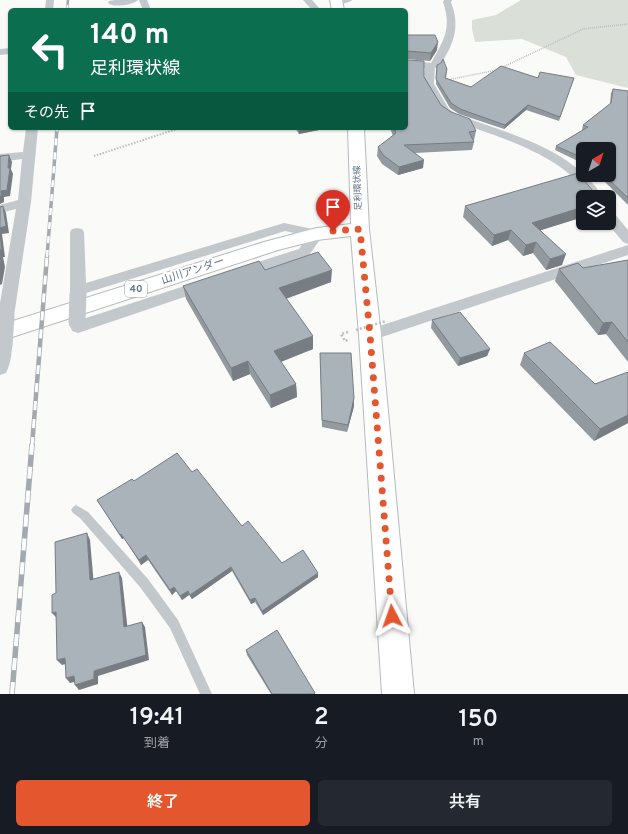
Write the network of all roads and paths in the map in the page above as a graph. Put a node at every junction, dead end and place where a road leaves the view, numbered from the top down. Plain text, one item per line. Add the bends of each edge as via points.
1 (134, 0) edge
2 (307, 0) edge
3 (348, 0) edge
4 (448, 0) edge
5 (113, 1) edge
6 (337, 4) edge
7 (315, 8) edge
8 (628, 24) edge
9 (408, 63) edge
10 (430, 66) junction
11 (429, 84) junction
12 (32, 130) edge
13 (174, 130) edge
14 (356, 130) edge
15 (28, 155) junction
16 (94, 156) dead end
17 (0, 158) edge
18 (593, 190) edge
19 (24, 202) junction
20 (0, 209) edge
21 (616, 224) edge
22 (360, 229) junction
23 (78, 232) dead end
24 (317, 234) junction
25 (628, 239) edge
26 (628, 250) edge
27 (78, 292) junction
28 (371, 329) junction
29 (3, 332) edge
30 (0, 368) edge
31 (76, 510) dead end
32 (206, 694) edge
33 (398, 694) edge

1 - 5 street
2 - 7 street
3 - 6 street
4 - 10 street via 453,17 453,30 435,65
8 - 11 path via 583,30 497,70
9 - 10 street
10 - 11 street
11 - 18 street via 446,111 454,117 529,145 582,178
12 - 15 street
13 - 16 path
14 - 22 main road, 足利環状線
15 - 17 street
15 - 19 street
19 - 20 street
19 - 29 street
21 - 25 street
22 - 24 main road, 40
22 - 28 main road, 足利環状線
23 - 27 street
24 - 27 street via 284,227
24 - 27 street, bridge via 304,252 78,327
24 - 29 main road, 山川アンダー / 40
26 - 28 street
28 - 28 path, bridge
28 - 33 main road, 足利環状線
29 - 30 street
31 - 32 lane via 84,515 144,583 174,624

